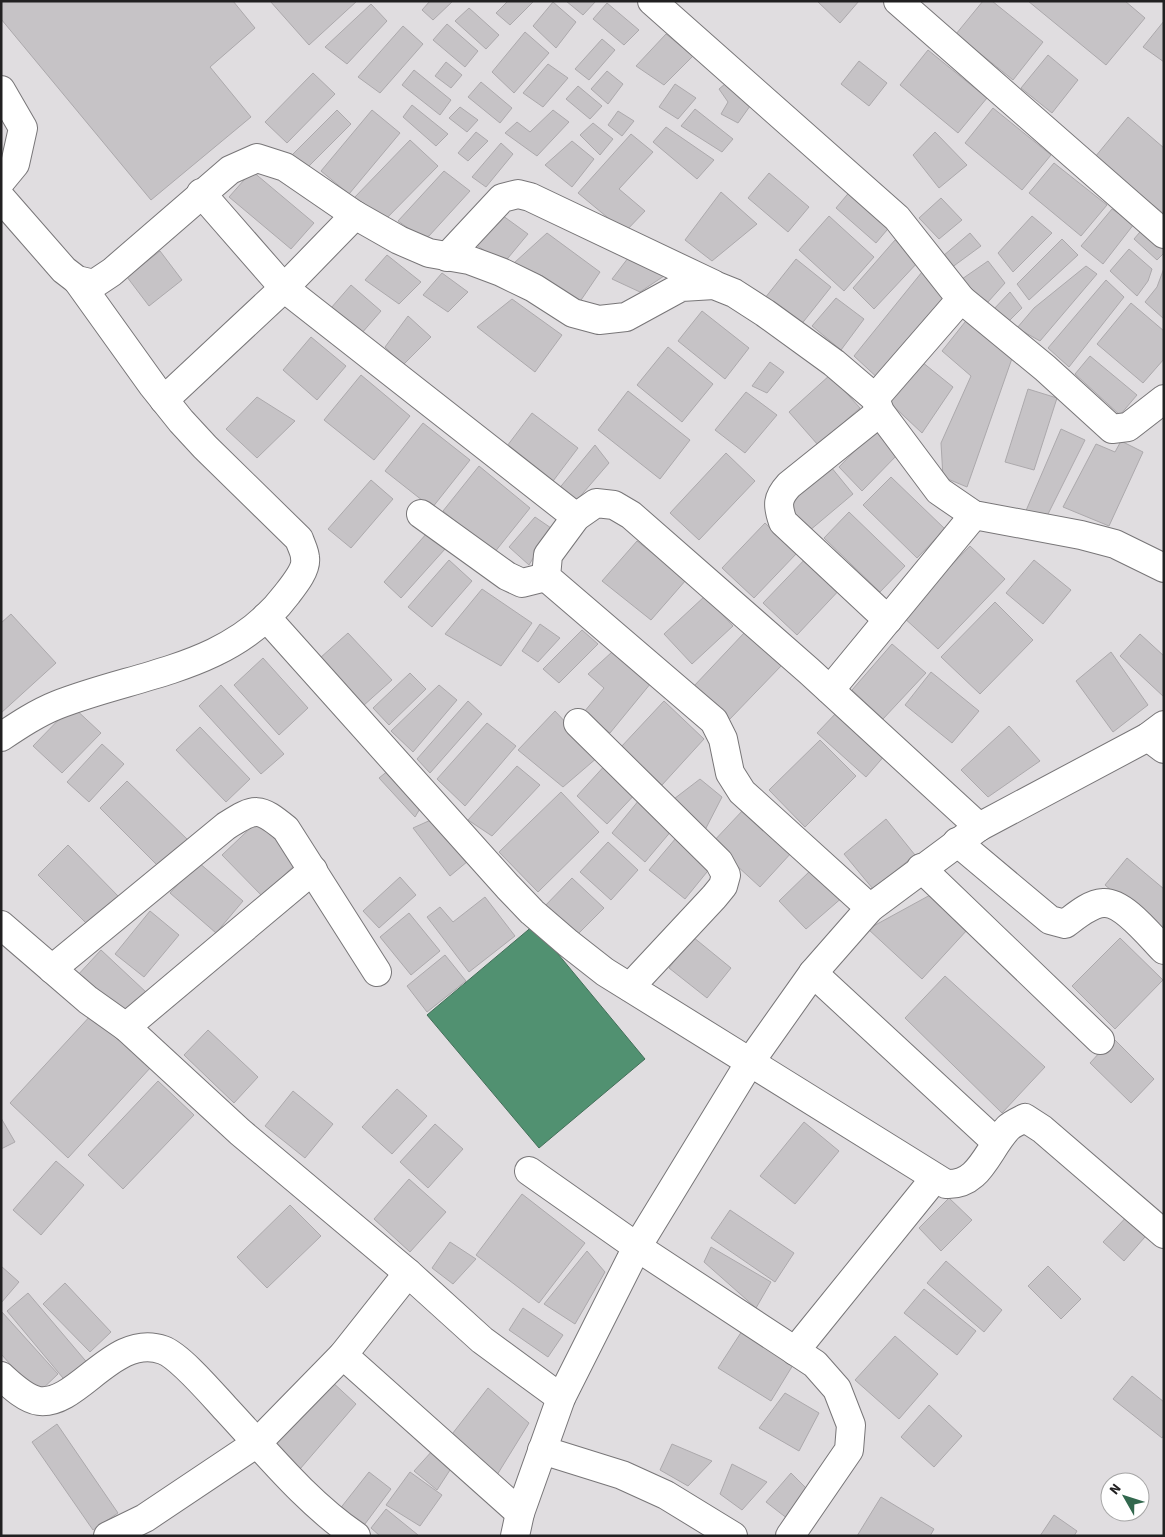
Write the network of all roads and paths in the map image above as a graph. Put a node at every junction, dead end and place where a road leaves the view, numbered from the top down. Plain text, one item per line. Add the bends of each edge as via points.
1 (652, 1) edge
2 (898, 1) edge
3 (1, 90) edge
4 (1, 181) edge
5 (201, 193) junction
6 (1, 198) edge
7 (355, 215) junction
8 (1164, 234) edge
9 (447, 256) junction
10 (77, 280) junction
11 (714, 285) junction
12 (284, 288) junction
13 (962, 299) junction
14 (1164, 399) edge
15 (164, 400) junction
16 (878, 405) junction
17 (421, 514) dead end
18 (974, 515) junction
19 (576, 517) junction
20 (1164, 568) edge
21 (546, 577) junction
22 (266, 617) junction
23 (888, 620) junction
24 (830, 690) junction
25 (578, 723) dead end
26 (1, 737) edge
27 (1159, 737) edge
28 (968, 834) junction
29 (921, 868) junction
30 (313, 870) junction
31 (870, 908) junction
32 (1, 925) edge
33 (1164, 950) edge
34 (52, 969) junction
35 (377, 972) dead end
36 (813, 973) junction
37 (630, 987) junction
38 (126, 1027) junction
39 (1100, 1040) dead end
40 (750, 1062) junction
41 (996, 1142) junction
42 (529, 1171) dead end
43 (935, 1178) junction
44 (1164, 1234) edge
45 (637, 1247) junction
46 (408, 1273) junction
47 (795, 1351) junction
48 (343, 1355) junction
49 (1, 1376) edge
50 (562, 1398) junction
51 (257, 1443) junction
52 (542, 1450) junction
53 (518, 1524) edge
54 (108, 1536) edge
55 (356, 1536) edge
56 (733, 1536) edge
57 (790, 1536) edge

1 - 13 street via 897,218
2 - 8 street
3 - 4 street via 23,128 15,164
5 - 7 street via 230,170 257,158 286,167
5 - 10 street via 112,272 94,284
5 - 12 street
6 - 10 street via 64,270
7 - 9 street via 399,240 429,253
7 - 12 street
9 - 11 street via 501,272 573,313 599,320 626,317 681,287
9 - 11 street via 502,198 518,194
10 - 15 street
11 - 16 street via 734,293 765,313 834,363
12 - 15 street
12 - 19 street
13 - 14 street via 1046,368 1112,429 1128,427
13 - 16 street
15 - 22 street via 205,447 299,539 306,559 297,581
16 - 18 street via 939,491
16 - 23 street via 779,496 778,508 783,522
17 - 21 street via 508,576 522,583
18 - 20 street via 1115,544
18 - 23 street
19 - 21 street via 548,555
19 - 24 street via 596,502 614,505 631,515
21 - 31 street via 714,721 723,739 730,773 742,792
22 - 26 street via 252,630 192,664 57,705
22 - 37 street via 532,912 605,972
23 - 24 street
24 - 28 street
25 - 37 street via 719,862 726,875 714,898
27 - 28 street
28 - 29 street
28 - 33 street via 1050,920 1065,924 1087,908 1103,902 1118,906
29 - 31 street
29 - 39 street
30 - 34 street via 286,829 266,812 248,813 226,826
30 - 35 street
30 - 38 street
31 - 36 street
32 - 34 street
34 - 38 street
36 - 40 street
36 - 41 street
37 - 40 street
38 - 46 street via 240,1132
40 - 43 street
40 - 45 street
41 - 43 street via 975,1175 959,1185 946,1184
41 - 44 street via 1009,1126 1025,1118
42 - 45 street
43 - 47 street
45 - 47 street
45 - 50 street
46 - 48 street
46 - 50 street via 482,1340
47 - 57 street via 815,1364 837,1389 851,1425 848,1450
48 - 51 street
48 - 53 street
49 - 51 street via 16,1390 39,1401 59,1397 120,1355 140,1346 164,1350 196,1376
50 - 52 street
51 - 54 street via 145,1518
51 - 55 street via 305,1494
52 - 53 street
52 - 56 street via 622,1475 666,1496

